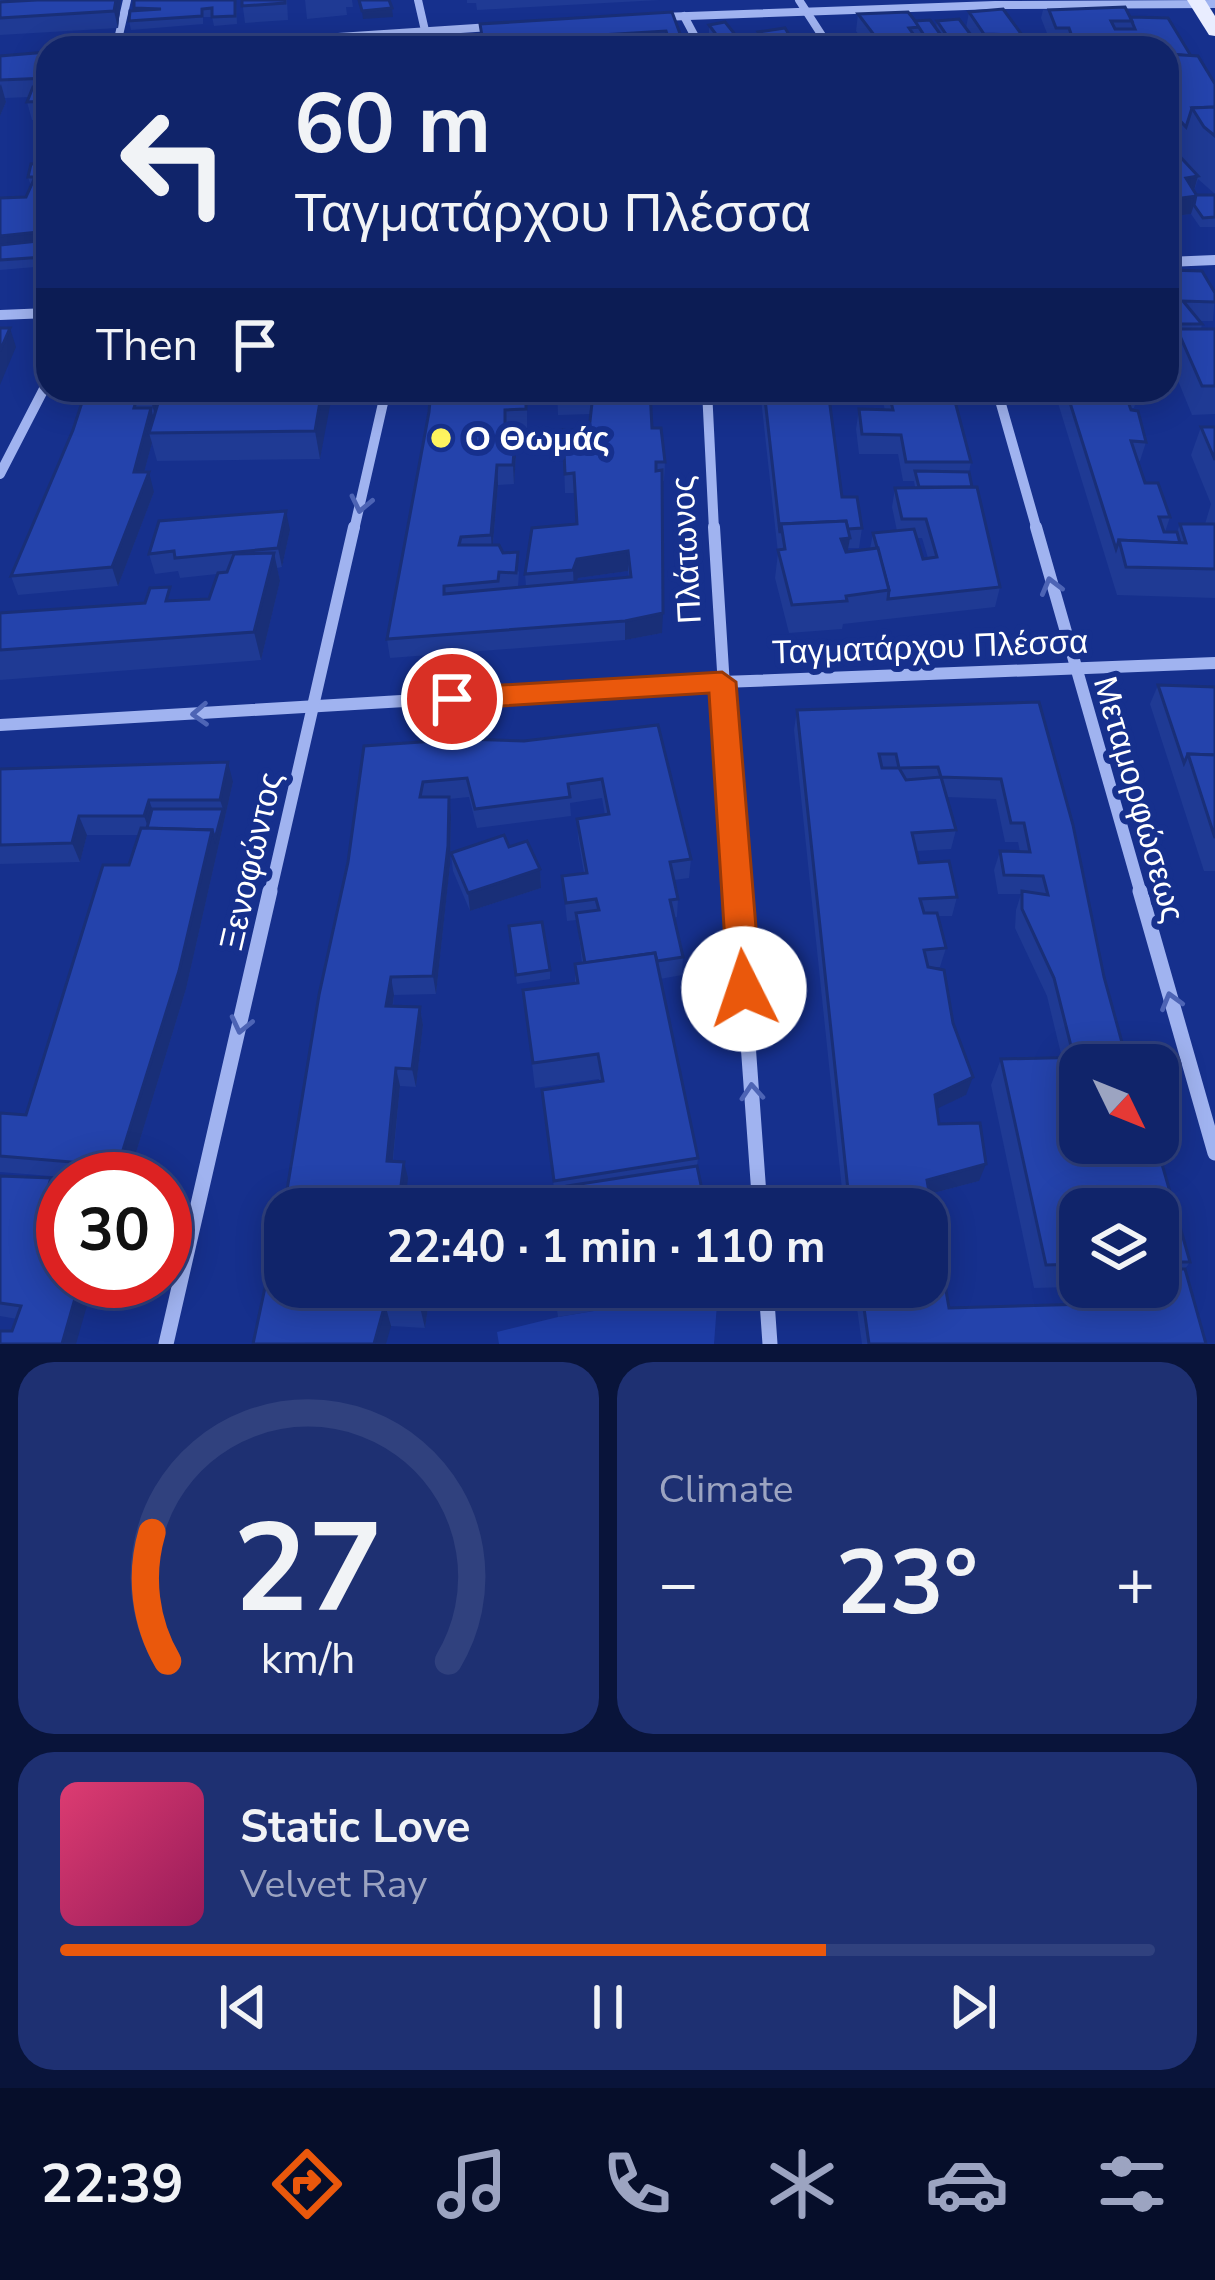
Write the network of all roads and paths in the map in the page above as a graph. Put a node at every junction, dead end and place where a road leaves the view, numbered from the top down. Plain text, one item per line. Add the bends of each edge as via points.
1 (127, 0) edge
2 (418, 0) edge
3 (799, 0) edge
4 (1066, 2) edge
5 (993, 3) edge
6 (1203, 3) edge
7 (806, 11) junction
8 (683, 16) junction
9 (660, 17) edge
10 (510, 26) edge
11 (427, 31) junction
12 (1215, 31) edge
13 (119, 36) edge
14 (355, 36) edge
15 (428, 36) edge
16 (694, 36) edge
17 (822, 36) edge
18 (1215, 260) edge
19 (1179, 262) edge
20 (36, 314) edge
21 (0, 315) edge
22 (37, 402) edge
23 (383, 402) edge
24 (708, 402) edge
25 (1000, 402) edge
26 (0, 474) edge
27 (1215, 663) edge
28 (1073, 666) junction
29 (722, 682) junction
30 (316, 707) junction
31 (0, 725) edge
32 (1215, 1153) edge
33 (758, 1188) edge
34 (767, 1308) edge
35 (166, 1344) edge
36 (770, 1344) edge

1 - 13 street
2 - 11 street
3 - 7 street
4 - 5 street
4 - 6 street
5 - 7 street
6 - 12 main road
7 - 8 street
7 - 17 street
8 - 9 street
8 - 16 street
10 - 11 street
11 - 14 street
11 - 15 street
18 - 19 street
20 - 21 street
22 - 26 street
23 -> 30 street, Ξενοφώντος
24 - 29 street, Πλάτωνος
28 -> 25 street, Μεταμορφώσεως
27 - 28 street, Ταγματάρχου Πλέσσα
28 - 29 street, Ταγματάρχου Πλέσσα
32 -> 28 street, Μεταμορφώσεως
29 - 30 street, Ταγματάρχου Πλέσσα
33 -> 29 street, Πλάτωνος
30 -> 31 street, Ταγματάρχου Πλέσσα
30 -> 35 street, Ξενοφώντος
34 - 36 street

